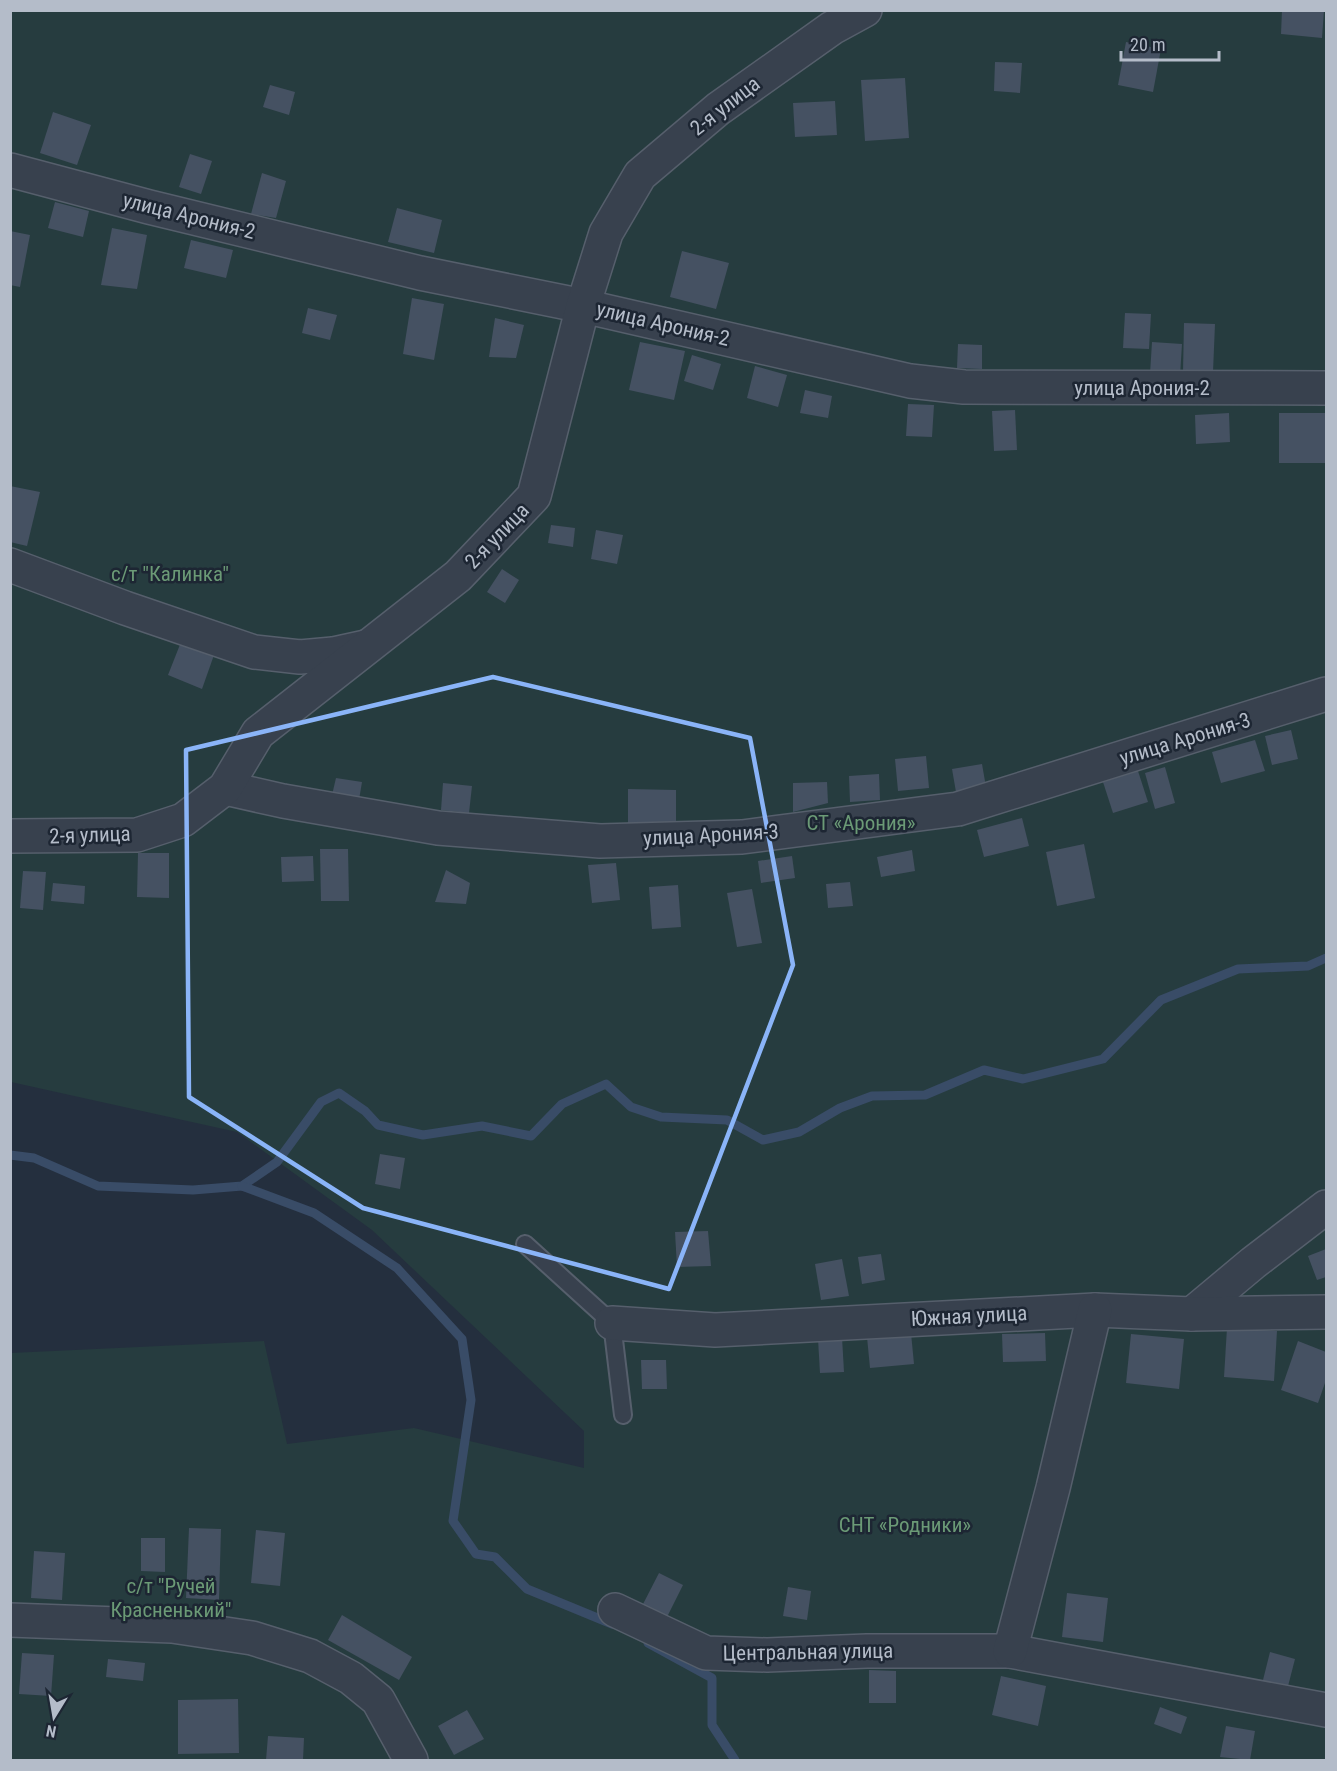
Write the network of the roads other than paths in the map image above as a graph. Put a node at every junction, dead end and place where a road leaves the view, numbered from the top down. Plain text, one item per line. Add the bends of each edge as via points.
1 (865, 10) edge
2 (10, 170) edge
3 (583, 306) junction
4 (1326, 388) edge
5 (10, 565) edge
6 (369, 646) junction
7 (1326, 694) edge
8 (225, 788) junction
9 (10, 836) edge
10 (1326, 1207) edge
11 (525, 1244) dead end
12 (1095, 1310) junction
13 (1326, 1312) edge
14 (1192, 1314) junction
15 (612, 1323) junction
16 (623, 1415) dead end
17 (615, 1610) dead end
18 (10, 1620) edge
19 (1010, 1651) junction
20 (1326, 1710) edge
21 (411, 1761) edge

1 - 3 street, 2-я улица via 832,27 718,109 640,176 606,233
2 - 3 street, улица Арония-2 via 420,273
3 - 4 street, улица Арония-2 via 910,381 964,387
3 - 6 street, 2-я улица via 534,496 458,576
5 - 6 street via 254,652 300,657
6 - 8 street, 2-я улица via 258,733
7 - 8 street, улица Арония-3 via 958,809 742,837 600,841 438,828
8 - 9 street, 2-я улица via 183,820 137,835
10 - 14 street
11 - 15 lane
12 - 14 street, Южная улица
12 - 15 street, Южная улица via 715,1330
12 - 19 street
13 - 14 street, Южная улица
15 - 16 lane
17 - 19 street, Центральная улица via 706,1653
18 - 21 street via 172,1626 252,1638 310,1656 351,1678 378,1700
19 - 20 street, Центральная улица

